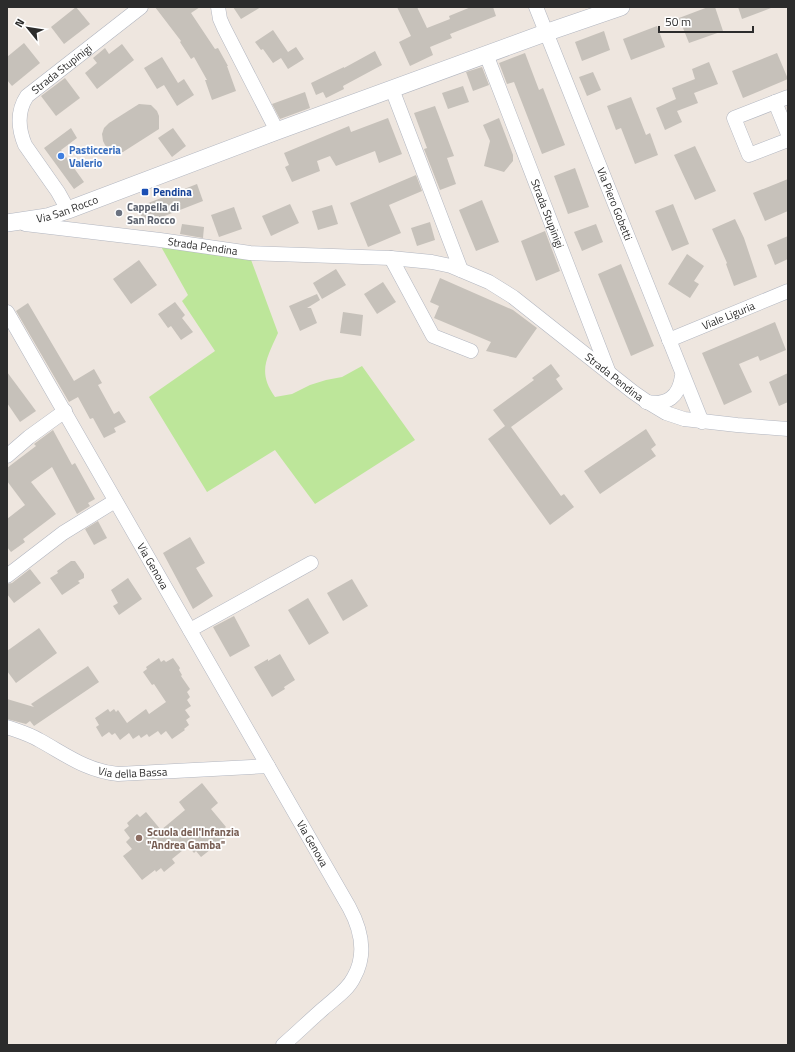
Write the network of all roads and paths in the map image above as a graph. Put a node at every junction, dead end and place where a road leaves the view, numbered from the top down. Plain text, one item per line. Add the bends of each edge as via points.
1 (141, 7) edge
2 (218, 7) edge
3 (536, 7) edge
4 (621, 7) edge
5 (545, 33) junction
6 (486, 54) junction
7 (392, 89) junction
8 (782, 100) edge
9 (277, 131) junction
10 (788, 134) edge
11 (788, 140) edge
12 (68, 210) junction
13 (11, 223) edge
14 (391, 258) junction
15 (460, 270) junction
16 (788, 291) edge
17 (7, 312) edge
18 (669, 340) junction
19 (471, 351) dead end
20 (609, 373) junction
21 (682, 376) junction
22 (646, 402) junction
23 (65, 411) junction
24 (702, 422) junction
25 (788, 429) edge
26 (7, 456) edge
27 (115, 501) junction
28 (311, 563) dead end
29 (7, 576) edge
30 (190, 630) junction
31 (7, 727) edge
32 (268, 766) junction
33 (283, 1045) edge

1 - 12 street, Strada Stupinigi via 23,101 19,120 25,145
2 - 9 street via 224,28
3 - 5 street, Via Piero Gobetti
4 - 5 street
5 - 6 street
5 - 18 street, Via Piero Gobetti
6 - 7 street
6 - 20 street, Strada Stupinigi
7 - 9 street
7 - 15 street
8 - 10 street
8 - 11 street via 734,118 749,155
9 - 12 street, Via San Rocco
12 - 13 street, Via San Rocco via 47,217
13 - 14 street, Strada Pendina via 250,253
14 - 15 street, Strada Pendina via 432,262
14 - 19 street via 433,336
15 - 20 street, Strada Pendina via 489,282 513,297
16 - 18 street, Viale Liguria
17 - 23 street, Via Genova
18 - 21 street, Via Piero Gobetti
20 - 22 street, Strada Pendina
21 - 22 street via 678,391 671,398 658,403
21 - 24 street, Via Piero Gobetti
22 - 24 street, Strada Pendina via 673,416
23 - 26 street
23 - 27 street, Via Genova
24 - 25 street, Strada Pendina
27 - 29 street via 63,533
27 - 30 street, Via Genova
28 - 30 street
30 - 32 street, Via Genova
31 - 32 street, Via della Bassa via 26,734 85,766 103,772 118,774
32 - 33 street, Via Genova via 354,917 362,941 360,962 354,978 337,997

